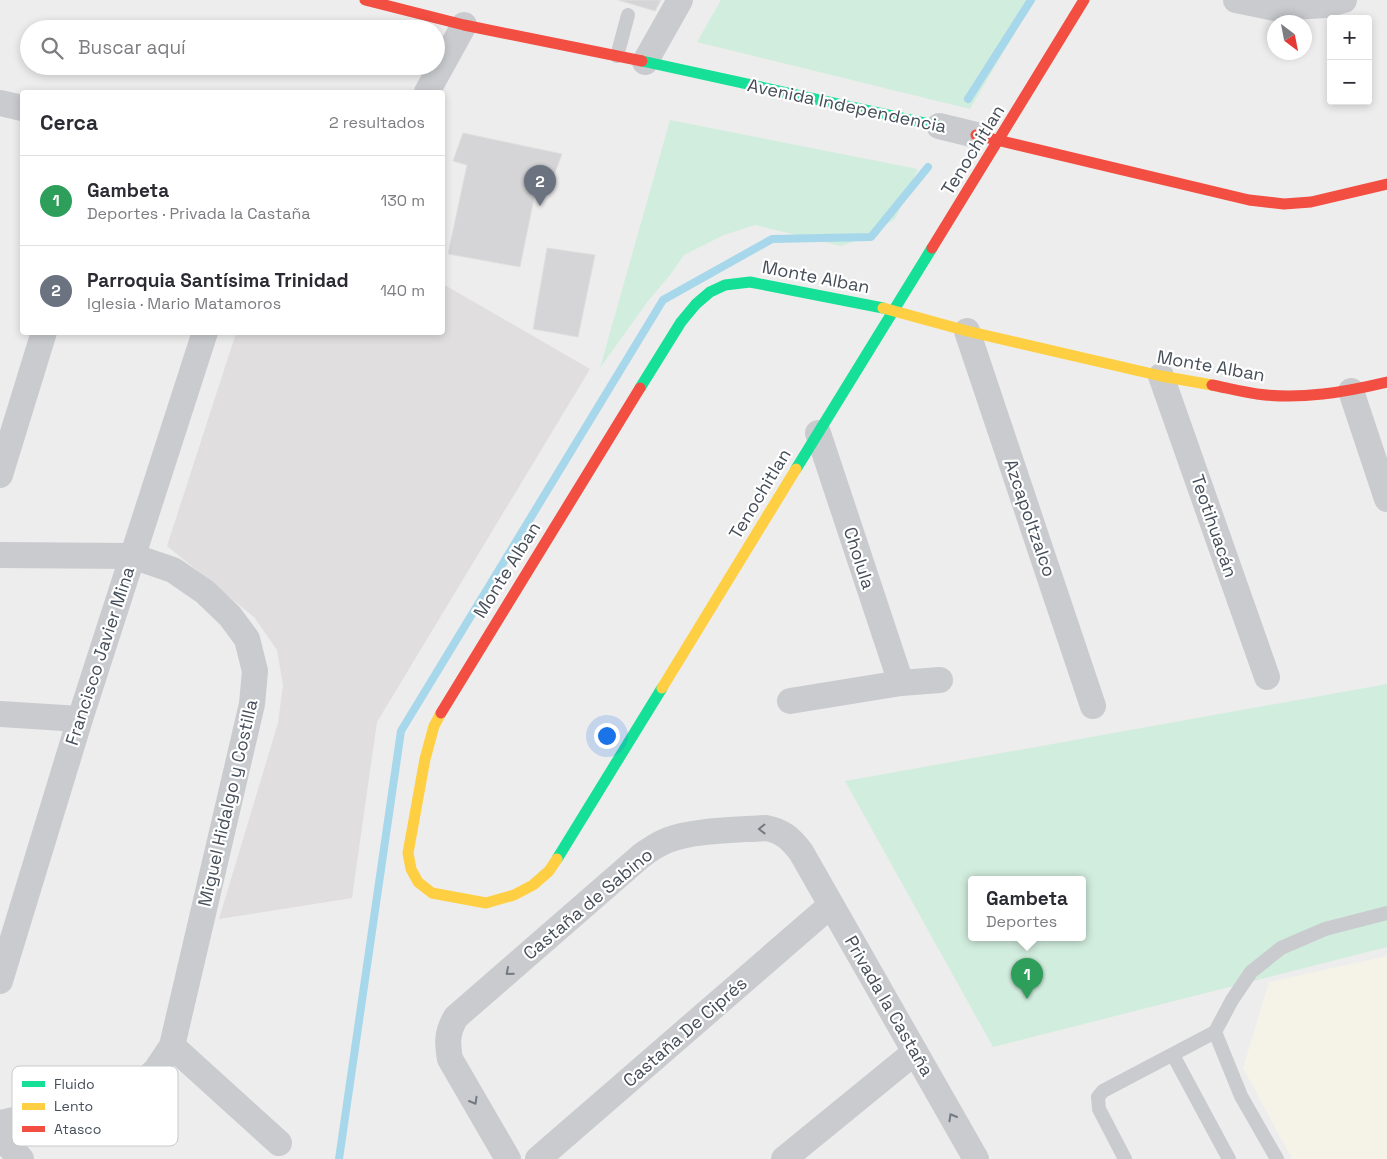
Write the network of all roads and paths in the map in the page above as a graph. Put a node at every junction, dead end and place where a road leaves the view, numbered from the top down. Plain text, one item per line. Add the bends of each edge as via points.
1 (365, 0) edge
2 (680, 0) edge
3 (1084, 0) edge
4 (1236, 0) edge
5 (1344, 0) edge
6 (628, 15) dead end
7 (464, 24) junction
8 (617, 56) junction
9 (445, 59) edge
10 (646, 62) junction
11 (436, 75) edge
12 (428, 90) edge
13 (0, 103) edge
14 (20, 108) edge
15 (939, 126) joint
16 (988, 138) junction
17 (1387, 184) edge
18 (895, 310) junction
19 (967, 331) junction
20 (43, 335) edge
21 (204, 335) edge
22 (1161, 376) junction
23 (1387, 382) edge
24 (1351, 391) junction
25 (818, 433) junction
26 (0, 475) edge
27 (1387, 500) edge
28 (0, 556) edge
29 (132, 556) junction
30 (1267, 677) dead end
31 (940, 680) dead end
32 (901, 683) junction
33 (790, 701) dead end
34 (1093, 706) dead end
35 (0, 714) edge
36 (80, 719) junction
37 (801, 852) joint
38 (411, 869) joint
39 (831, 905) junction
40 (1387, 913) edge
41 (0, 981) edge
42 (1215, 1032) junction
43 (172, 1046) junction
44 (915, 1052) junction
45 (1173, 1055) junction
46 (159, 1066) edge
47 (0, 1137) edge
48 (279, 1143) dead end
49 (21, 1159) edge
50 (508, 1159) edge
51 (538, 1159) edge
52 (784, 1159) edge
53 (976, 1159) edge
54 (1125, 1159) edge
55 (1230, 1159) edge
56 (1277, 1159) edge

1 - 7 street, Avenida Independencia
2 - 10 street
3 - 16 street, Tenochitlan
4 - 5 street via 1276,8 1326,5
6 - 8 lane
7 - 8 street, Avenida Independencia
7 - 9 street
8 - 10 street, Avenida Independencia
10 - 15 street, Avenida Independencia
11 - 12 street
13 - 14 street
15 - 16 street, Avenida Independencia
16 - 17 street, Avenida Independencia via 1249,200 1284,204 1311,202
16 - 18 street, Tenochitlan
18 - 19 street, Monte Alban
18 - 25 street, Tenochitlan
18 - 38 street, Monte Alban via 750,282 725,285 696,304 681,322 434,726 408,853
19 - 22 street, Monte Alban
19 - 34 street, Azcapoltzalco
20 - 26 street
21 - 29 street, Francisco Javier Mina
22 - 24 street, Monte Alban via 1258,394 1294,396
22 - 30 street, Teotihuacán
23 - 24 street, Monte Alban
24 - 27 street
25 - 32 street, Cholula
25 - 38 street, Tenochitlan via 549,871 514,895 486,903 432,893 418,882
28 - 29 street, Miguel Hidalgo y Costilla
29 - 36 street, Francisco Javier Mina
29 - 43 street, Miguel Hidalgo y Costilla via 173,570 205,592 230,616 247,639 255,672 250,713
31 - 32 street
32 - 33 street
35 - 36 street
36 - 41 street, Francisco Javier Mina
37 - 39 street, Privada la Castaña
37 -> 50 street, Castaña de Sabino via 785,834 766,828 686,835 653,847 456,1018 450,1029 450,1059
39 - 44 street, Privada la Castaña
39 - 51 street, Castaña De Ciprés
40 - 42 lane via 1324,929 1281,948 1251,972
42 - 45 lane
42 - 56 lane via 1241,1096
43 - 46 street, Miguel Hidalgo y Costilla
43 - 48 street
44 - 52 street
53 -> 44 street, Privada la Castaña
45 - 54 lane via 1103,1091 1098,1097 1099,1109
45 - 55 lane
47 - 49 street

